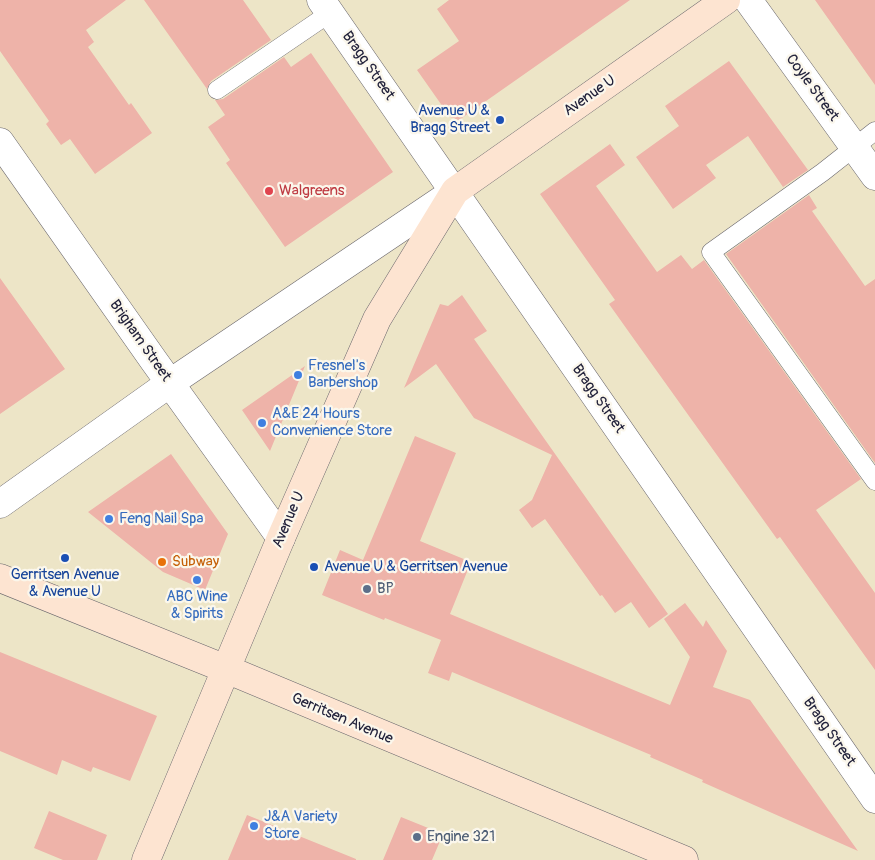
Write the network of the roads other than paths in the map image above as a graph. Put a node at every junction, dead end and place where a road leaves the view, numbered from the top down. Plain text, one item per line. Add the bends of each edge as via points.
1 (726, 0) edge
2 (748, 0) edge
3 (325, 6) edge
4 (217, 90) dead end
5 (864, 139) edge
6 (0, 142) edge
7 (875, 176) edge
8 (455, 191) junction
9 (170, 383) junction
10 (875, 481) edge
11 (0, 504) edge
12 (281, 538) junction
13 (0, 578) edge
14 (226, 669) junction
15 (875, 799) edge
16 (146, 860) edge
17 (684, 860) edge

1 - 8 main road, Avenue U
2 - 5 street, Coyle Street
3 - 4 lane
3 - 8 street, Bragg Street
5 - 7 street, Coyle Street
5 - 10 lane via 711,252
6 - 9 street, Brigham Street
8 - 9 street, Avenue U
8 - 12 main road, Avenue U via 377,319
8 - 15 street, Bragg Street
9 - 11 street, Avenue U
9 - 12 street, Brigham Street
12 - 14 main road, Avenue U
13 - 14 main road, Gerritsen Avenue
14 - 16 main road, Avenue U
14 - 17 main road, Gerritsen Avenue

